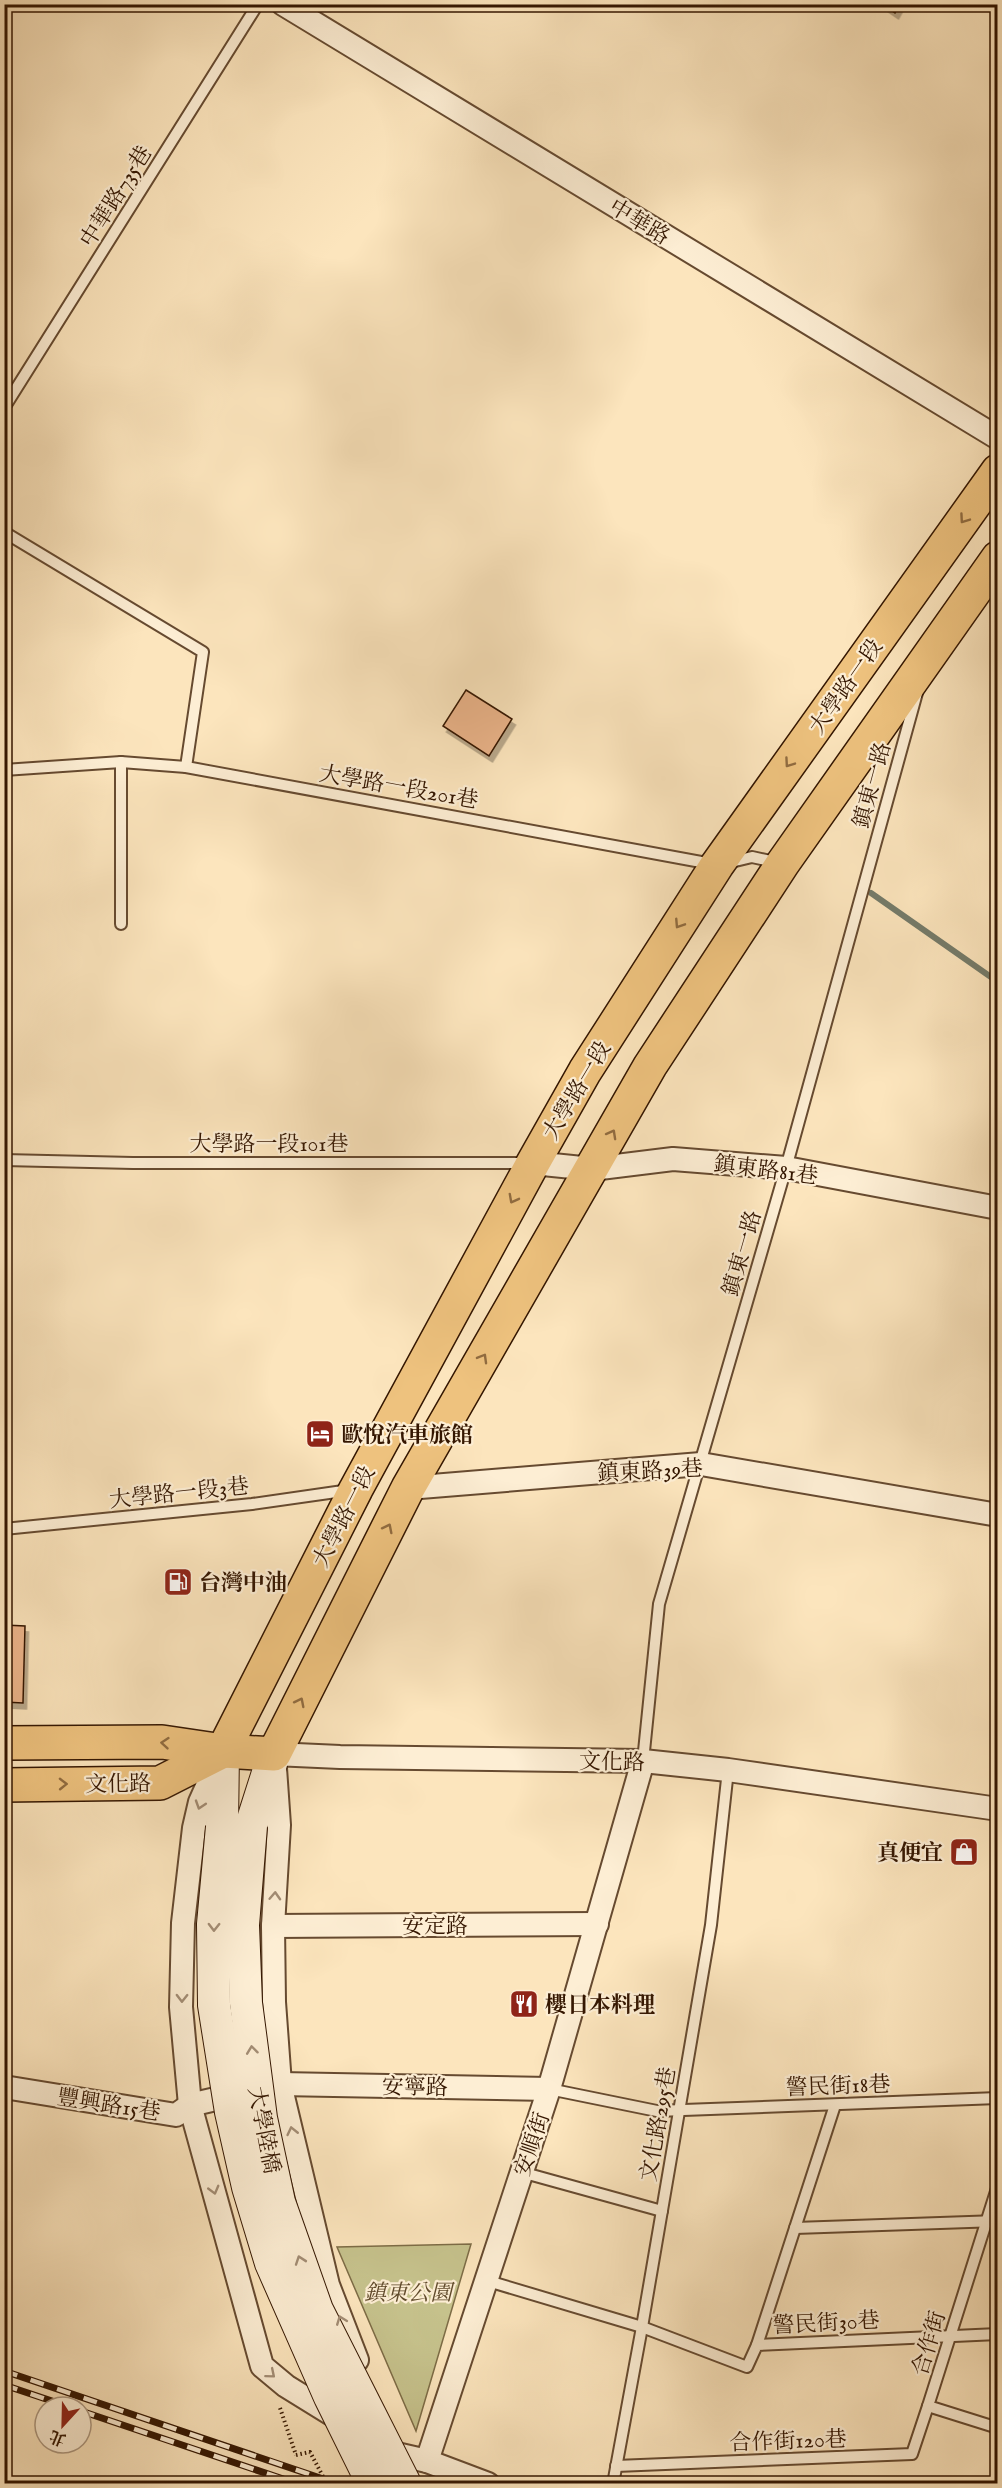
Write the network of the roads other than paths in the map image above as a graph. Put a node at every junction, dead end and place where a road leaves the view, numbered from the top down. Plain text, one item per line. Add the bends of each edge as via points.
1 (258, 4) edge
2 (283, 4) edge
3 (4, 408) edge
4 (998, 438) edge
5 (998, 471) edge
6 (4, 532) edge
7 (998, 558) edge
8 (927, 655) junction
9 (121, 762) junction
10 (186, 767) junction
11 (4, 770) edge
12 (783, 863) junction
13 (717, 865) junction
14 (121, 924) dead end
15 (4, 1160) edge
16 (533, 1163) junction
17 (786, 1168) junction
18 (592, 1169) junction
19 (998, 1209) edge
20 (701, 1464) junction
21 (408, 1488) junction
22 (356, 1489) junction
23 (998, 1515) edge
24 (4, 1529) edge
25 (4, 1743) edge
26 (223, 1751) junction
27 (274, 1754) junction
28 (643, 1761) junction
29 (728, 1770) junction
30 (4, 1785) edge
31 (998, 1809) edge
32 (236, 1827) junction
33 (597, 1924) junction
34 (273, 1926) junction
35 (280, 2084) junction
36 (4, 2087) edge
37 (549, 2089) junction
38 (998, 2098) edge
39 (190, 2105) junction
40 (834, 2105) junction
41 (679, 2110) junction
42 (521, 2172) junction
43 (998, 2185) edge
44 (662, 2211) junction
45 (992, 2221) edge
46 (795, 2228) junction
47 (488, 2281) junction
48 (642, 2327) junction
49 (998, 2334) edge
50 (950, 2336) junction
51 (757, 2345) junction
52 (928, 2406) junction
53 (998, 2428) edge
54 (392, 2453) junction
55 (427, 2462) junction
56 (616, 2466) junction
57 (373, 2484) edge
58 (405, 2484) edge
59 (488, 2484) edge
60 (613, 2484) edge

1 - 3 lane, 中華路735巷
2 - 4 street, 中華路
5 -> 13 main road, 大學路一段
6 - 10 lane via 203,652
7 - 8 main road, 大學路一段
8 - 12 main road, 大學路一段
8 - 17 lane, 鎮東一路
9 - 10 lane, 大學路一段201巷
9 - 11 lane, 大學路一段201巷
9 - 14 lane
10 - 13 lane, 大學路一段201巷
12 - 13 lane, 大學路一段201巷 via 753,857
18 -> 12 main road, 大學路一段 via 650,1066
13 -> 16 main road, 大學路一段 via 585,1071
15 - 16 lane, 大學路一段101巷
16 - 18 street, 鎮東路81巷
16 -> 22 main road, 大學路一段
17 - 18 street, 鎮東路81巷 via 673,1159
17 - 19 street, 鎮東路81巷
17 - 20 lane, 鎮東一路
21 -> 18 main road, 大學路一段
20 - 21 street, 鎮東路39巷
20 - 23 street, 鎮東路39巷
20 - 28 lane, 鎮東一路 via 659,1604
27 -> 21 main road, 大學路一段
22 - 24 lane, 大學路一段3巷 via 252,1504
22 - 26 main road, 大學路一段
26 -> 25 main road, 文化路 via 162,1742
26 - 27 main road, 文化路
30 -> 26 main road, 文化路 via 160,1783
26 - 32 street, 大學陸橋
26 -> 39 street via 200,1802 183,1923 181,2007
27 - 28 street, 文化路
27 - 32 street, 大學陸橋
34 -> 27 street via 279,1825
28 - 29 street, 文化路
28 - 33 street, 安順街
29 - 31 street, 文化路
29 - 41 lane, 文化路295巷 via 711,1925
32 -> 57 street, 大學陸橋, bridge via 213,1924 214,2005 231,2112 271,2263
58 -> 32 street, 大學陸橋, bridge via 317,2310 279,2202 261,2118 246,2003
33 - 34 street, 安定路
33 - 37 street, 安順街
34 - 35 street
35 - 37 street, 安寧路
35 - 39 street, 豐興路15巷
54 -> 35 street via 328,2285
36 - 39 street, 豐興路15巷 via 176,2115
37 - 41 lane, 警民街18巷 via 657,2111
37 - 42 street, 安順街
38 - 40 lane, 警民街18巷
39 -> 54 street via 262,2366 286,2386
40 - 41 lane, 警民街18巷
40 - 46 lane
41 - 44 lane, 文化路295巷
42 - 44 lane
42 - 47 street, 安順街
43 - 45 lane, 合作街
44 - 48 lane, 文化路295巷
45 - 46 lane
45 - 50 lane, 合作街
46 - 51 lane
47 - 48 lane
47 - 55 street, 安順街
48 - 51 lane, 警民街30巷 via 747,2367
48 - 56 lane, 文化路295巷
49 - 50 lane, 警民街30巷
50 - 51 lane, 警民街30巷
50 - 52 lane, 合作街
52 - 53 lane, 合作街
52 - 56 lane, 合作街120巷 via 912,2454
54 - 55 street
55 - 59 street
56 - 60 lane, 文化路295巷

